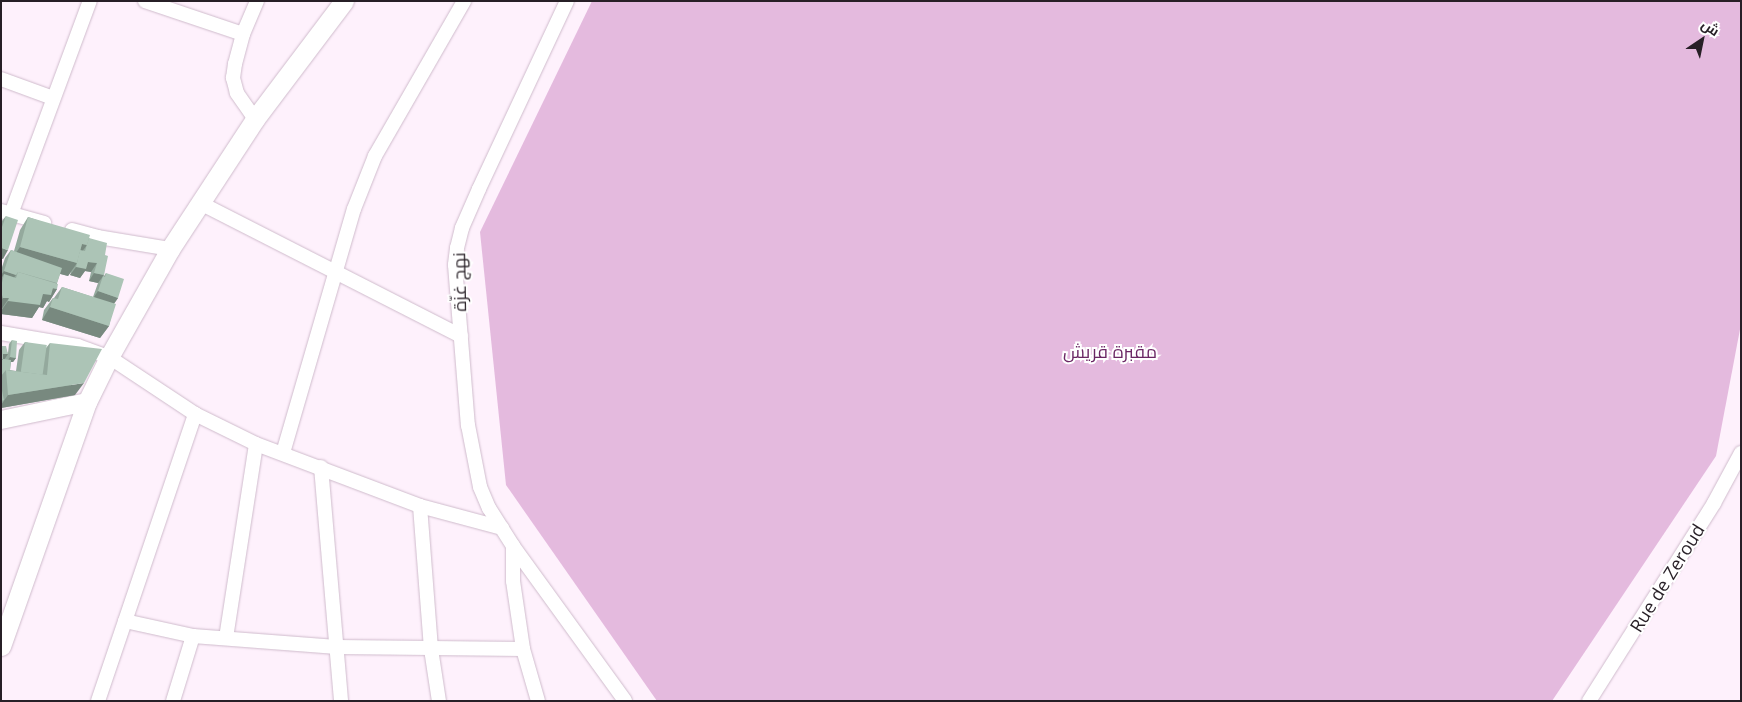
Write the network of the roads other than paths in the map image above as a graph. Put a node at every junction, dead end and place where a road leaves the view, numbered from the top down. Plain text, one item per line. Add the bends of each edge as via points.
1 (90, 1) edge
2 (145, 1) edge
3 (257, 1) edge
4 (344, 1) edge
5 (464, 1) edge
6 (568, 1) edge
7 (243, 34) junction
8 (1, 79) edge
9 (53, 98) junction
10 (255, 118) junction
11 (200, 204) junction
12 (6, 213) edge
13 (170, 249) junction
14 (335, 274) junction
15 (1, 333) edge
16 (461, 336) junction
17 (109, 357) junction
18 (87, 402) junction
19 (195, 414) junction
20 (1, 420) edge
21 (256, 444) junction
22 (283, 453) junction
23 (1741, 453) edge
24 (321, 467) junction
25 (420, 506) junction
26 (502, 528) junction
27 (513, 546) junction
28 (125, 621) junction
29 (193, 636) junction
30 (226, 638) junction
31 (1, 646) edge
32 (337, 647) junction
33 (431, 649) junction
34 (523, 649) junction
35 (98, 701) edge
36 (173, 701) edge
37 (341, 701) edge
38 (440, 701) edge
39 (538, 701) edge
40 (625, 701) edge
41 (1589, 701) edge

1 - 9 street
2 - 7 street
3 - 7 street
4 - 10 main road
5 - 14 street via 376,156 354,209
6 - 16 street, نهج غزّة via 462,228 455,265
7 - 10 street via 235,64 234,85
8 - 9 street
9 - 12 street
10 - 11 main road
11 - 13 main road
11 - 14 street
12 - 13 street via 98,237
13 - 17 main road
14 - 16 street
14 - 22 street
15 - 17 street via 78,346
16 - 26 street, نهج غزّة via 472,453 480,487
17 - 18 main road
17 - 19 street
18 - 20 street
18 - 31 main road
19 - 21 street
19 - 28 street
21 - 22 street
21 - 30 street
22 - 24 street
23 - 41 street, Rue de Zeroud via 1714,503
24 - 25 street
24 - 32 street
25 - 26 street
25 - 33 street
26 - 27 street, نهج غزّة
27 - 34 street via 513,582
27 - 40 street, نهج غزّة
28 - 29 street
28 - 35 street
29 - 30 street
29 - 36 street
30 - 32 street
32 - 33 street
32 - 37 street
33 - 34 street
33 - 38 street
34 - 39 street

